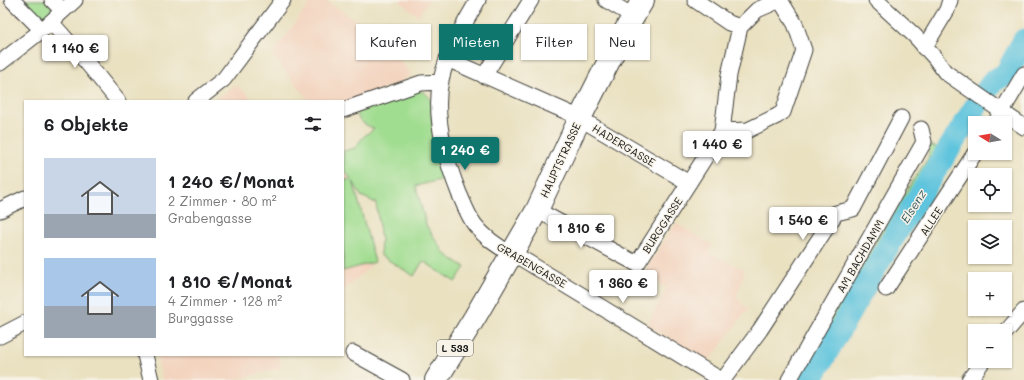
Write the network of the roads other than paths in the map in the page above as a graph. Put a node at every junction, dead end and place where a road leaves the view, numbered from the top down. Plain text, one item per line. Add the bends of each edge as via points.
1 (12, 0) edge
2 (52, 0) edge
3 (74, 0) edge
4 (283, 0) edge
5 (478, 0) edge
6 (531, 0) edge
7 (606, 0) edge
8 (695, 0) edge
9 (780, 0) edge
10 (876, 0) edge
11 (950, 0) edge
12 (638, 8) edge
13 (63, 11) junction
14 (465, 24) edge
15 (47, 26) junction
16 (740, 28) junction
17 (929, 57) junction
18 (447, 60) joint
19 (0, 64) edge
20 (1024, 74) edge
21 (484, 76) junction
22 (441, 82) junction
23 (117, 100) edge
24 (197, 100) edge
25 (344, 110) edge
26 (998, 116) edge
27 (1000, 116) edge
28 (580, 118) junction
29 (901, 118) dead end
30 (1012, 123) edge
31 (1024, 127) edge
32 (921, 129) dead end
33 (722, 131) junction
34 (970, 160) edge
35 (689, 183) junction
36 (24, 198) edge
37 (0, 210) edge
38 (537, 210) junction
39 (512, 254) junction
40 (886, 289) dead end
41 (1024, 311) edge
42 (24, 324) edge
43 (1012, 325) edge
44 (0, 336) edge
45 (353, 353) dead end
46 (145, 356) edge
47 (978, 368) edge
48 (151, 380) edge
49 (402, 380) edge
50 (436, 380) edge
51 (722, 380) edge
52 (789, 380) edge
53 (969, 380) edge

1 - 15 street
2 - 13 street
3 - 13 street
4 - 24 street via 224,79
5 - 14 street, GRABENGASSE
6 - 21 street
7 - 12 street
8 - 16 street
9 - 16 street via 757,10
9 - 33 street via 795,24 804,50 783,112 748,130
10 - 17 street via 915,36
11 - 17 street via 933,34
12 - 28 main road, HAUPTSTRASSE / L 533
13 - 15 street
15 - 19 street
15 - 23 street via 88,64
16 - 33 street via 729,75
17 - 26 street via 943,76 973,91 990,104
18 - 21 street, HADERGASSE
18 - 22 street, GRABENGASSE
20 - 27 street
21 - 28 street, HADERGASSE
22 - 25 street via 421,83
22 - 39 street, GRABENGASSE via 439,111 442,137 466,211 489,240
28 - 35 street, HADERGASSE
28 - 38 main road, HAUPTSTRASSE / L 533
29 - 51 street, GRABENGASSE via 853,209 836,213 760,330
30 - 31 street
32 - 52 street, AM BACHDAMM via 924,142
33 - 35 street, BURGGASSE
34 - 40 street, ALLEE
35 - 38 street, BURGGASSE via 637,264
36 - 37 street
38 - 39 main road, HAUPTSTRASSE / L 533
39 - 50 main road, HAUPTSTRASSE / L 533
39 - 51 street, GRABENGASSE
41 - 43 street
42 - 44 street
45 - 49 street
46 - 48 street
47 - 53 street

